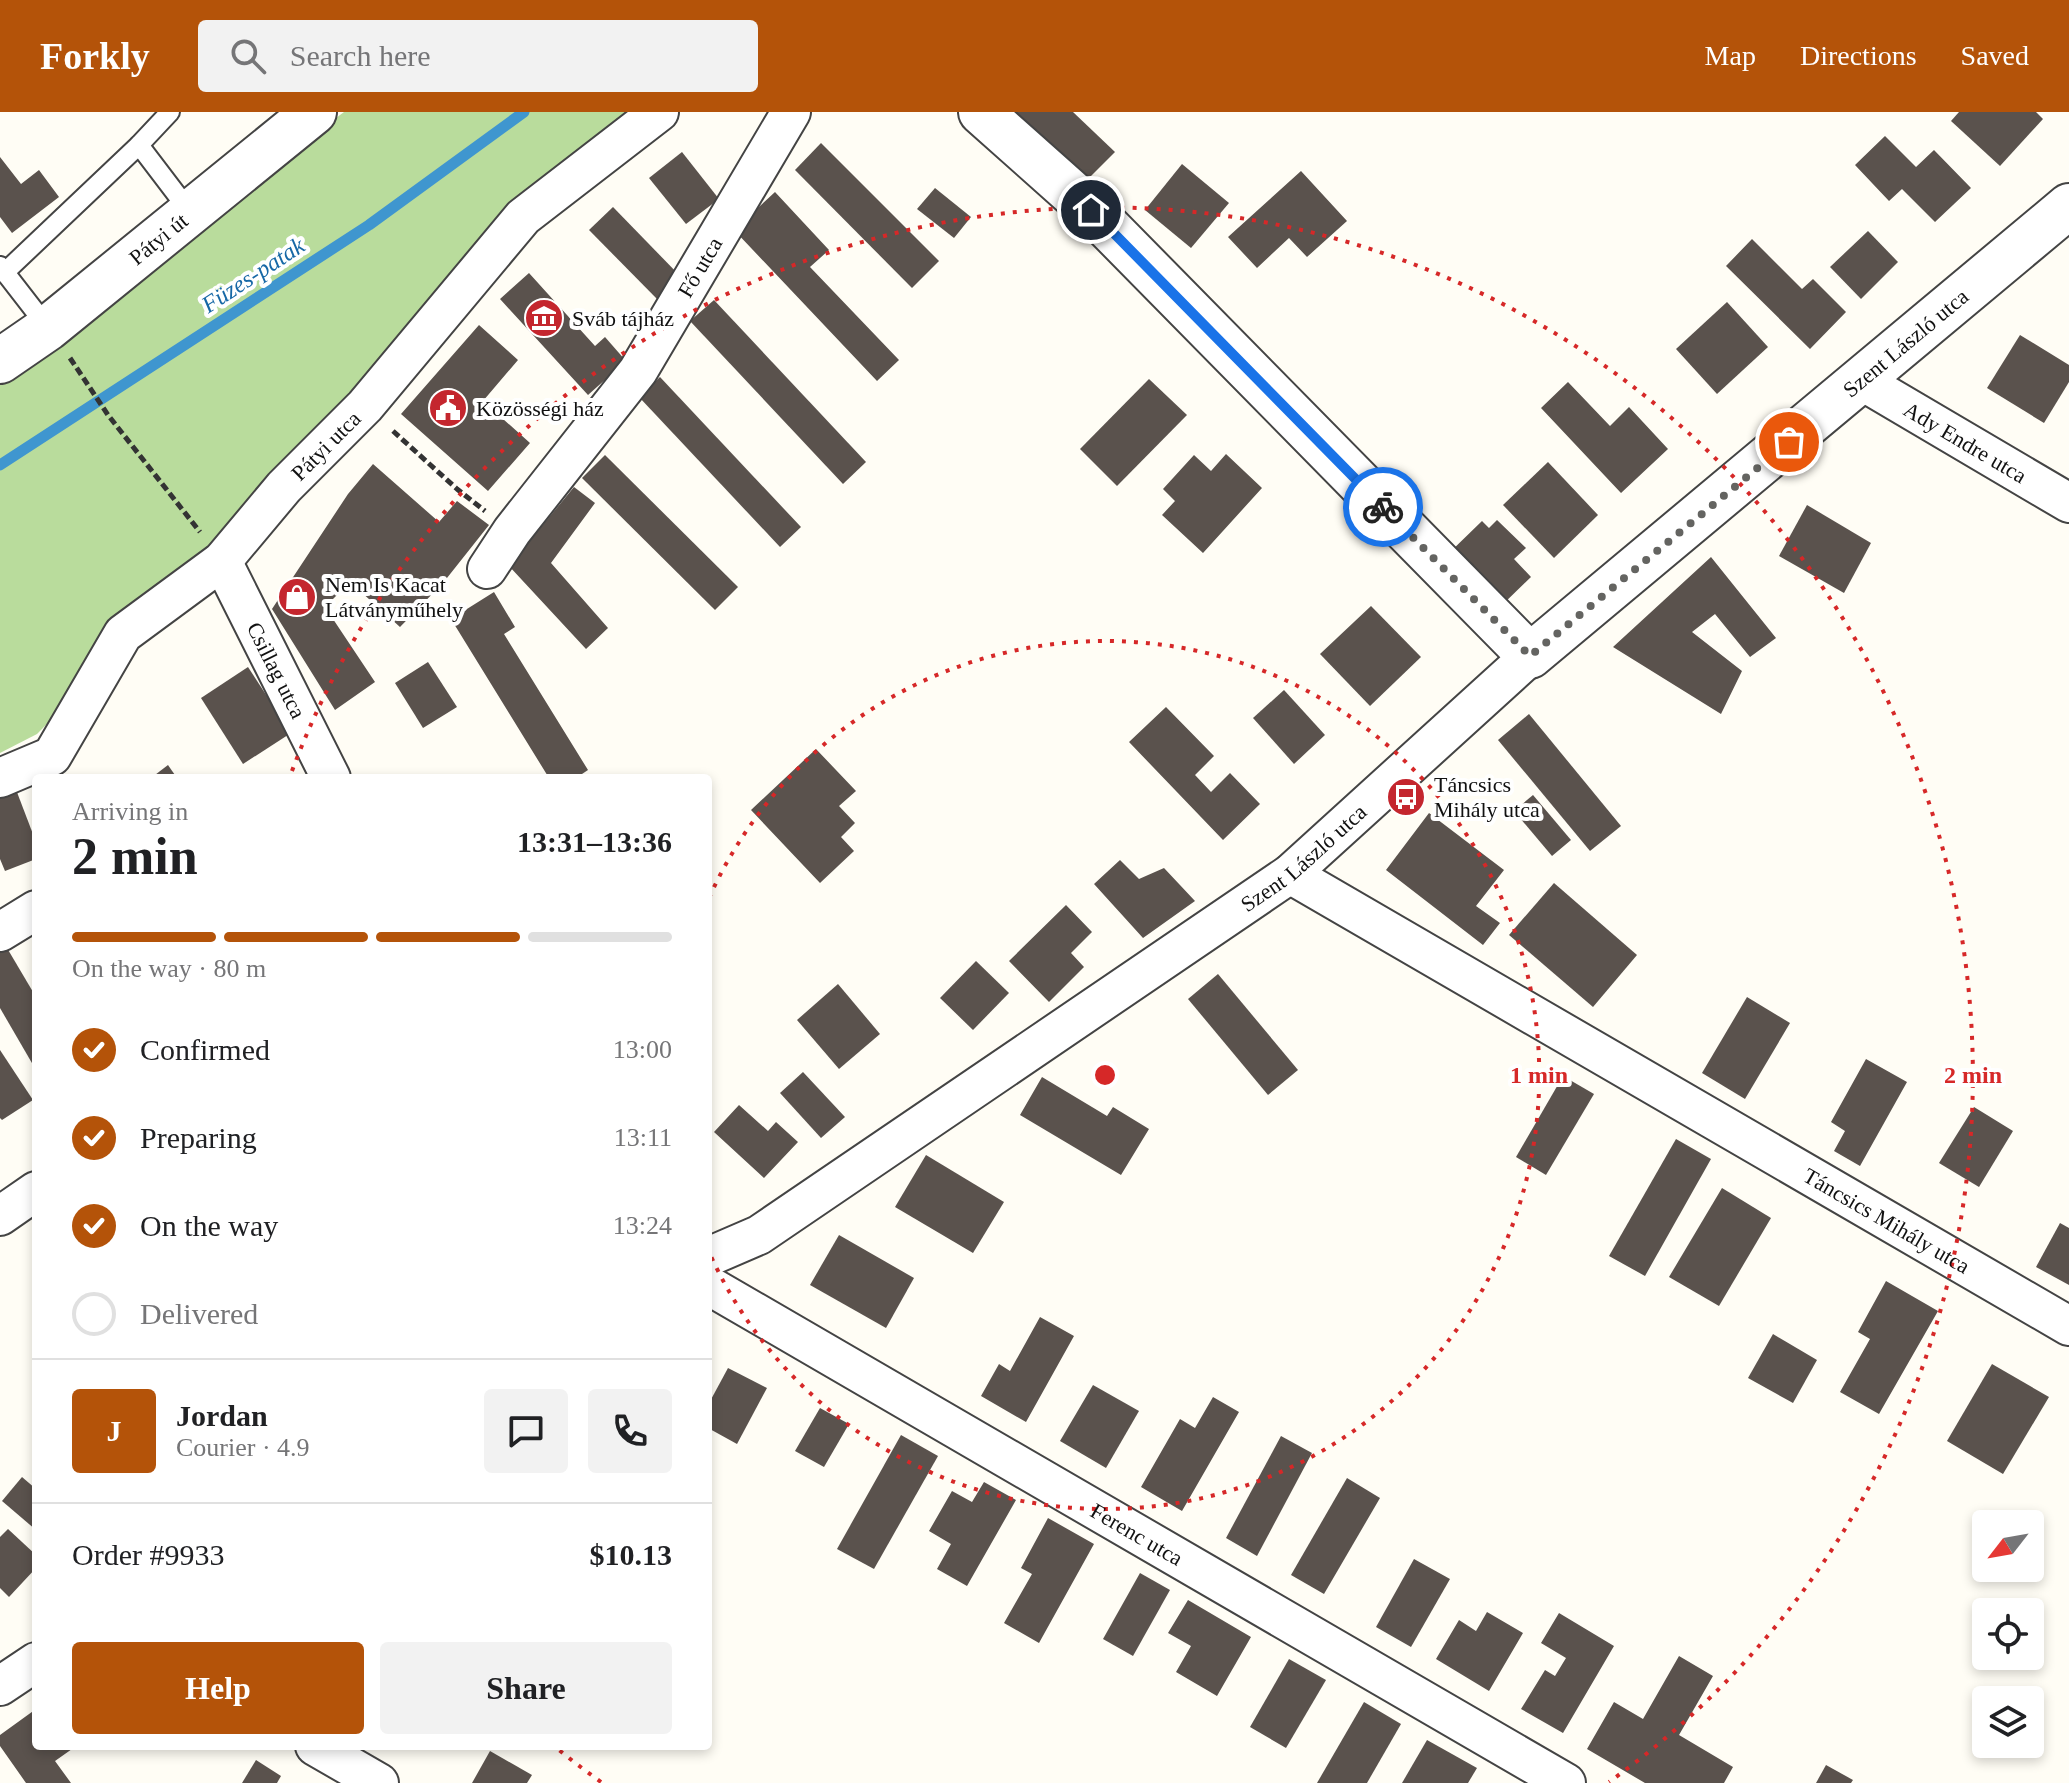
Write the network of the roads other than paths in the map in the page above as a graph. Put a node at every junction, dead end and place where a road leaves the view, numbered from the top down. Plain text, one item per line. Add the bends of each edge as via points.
1 (170, 112) edge
2 (314, 112) edge
3 (659, 112) edge
4 (791, 112) edge
5 (981, 112) edge
6 (139, 145) junction
7 (2069, 206) edge
8 (190, 212) junction
9 (2, 270) edge
10 (48, 328) junction
11 (0, 361) edge
12 (1862, 381) junction
13 (2069, 503) edge
14 (222, 561) junction
15 (487, 569) dead end
16 (1530, 656) junction
17 (55, 767) edge
18 (329, 774) edge
19 (0, 778) edge
20 (1290, 874) junction
21 (32, 912) edge
22 (0, 932) edge
23 (32, 1194) edge
24 (0, 1216) edge
25 (712, 1255) edge
26 (712, 1287) edge
27 (2069, 1326) edge
28 (32, 1665) edge
29 (0, 1686) edge
30 (322, 1750) edge
31 (379, 1783) edge
32 (1566, 1783) edge

1 - 6 lane
2 - 8 street, Pátyi út
3 - 14 street, Pátyi utca via 523,217 365,406 284,487
4 - 15 street, Fő utca via 638,371
5 - 16 street via 1091,210
6 - 8 lane
6 - 9 lane
7 - 12 street, Szent László utca
8 - 10 street, Pátyi út
9 - 10 lane
10 - 11 street, Pátyi út
12 - 13 street, Ady Endre utca
12 - 16 street, Szent László utca
14 - 17 street, Pátyi utca via 123,634
14 - 18 street, Csillag utca
16 - 20 street, Szent László utca
17 - 19 street, Pátyi utca
20 - 25 street, Szent László utca via 759,1235
20 - 27 street, Táncsics Mihály utca
21 - 22 street
23 - 24 street
26 - 32 street, Ferenc utca
28 - 29 street
30 - 31 street

